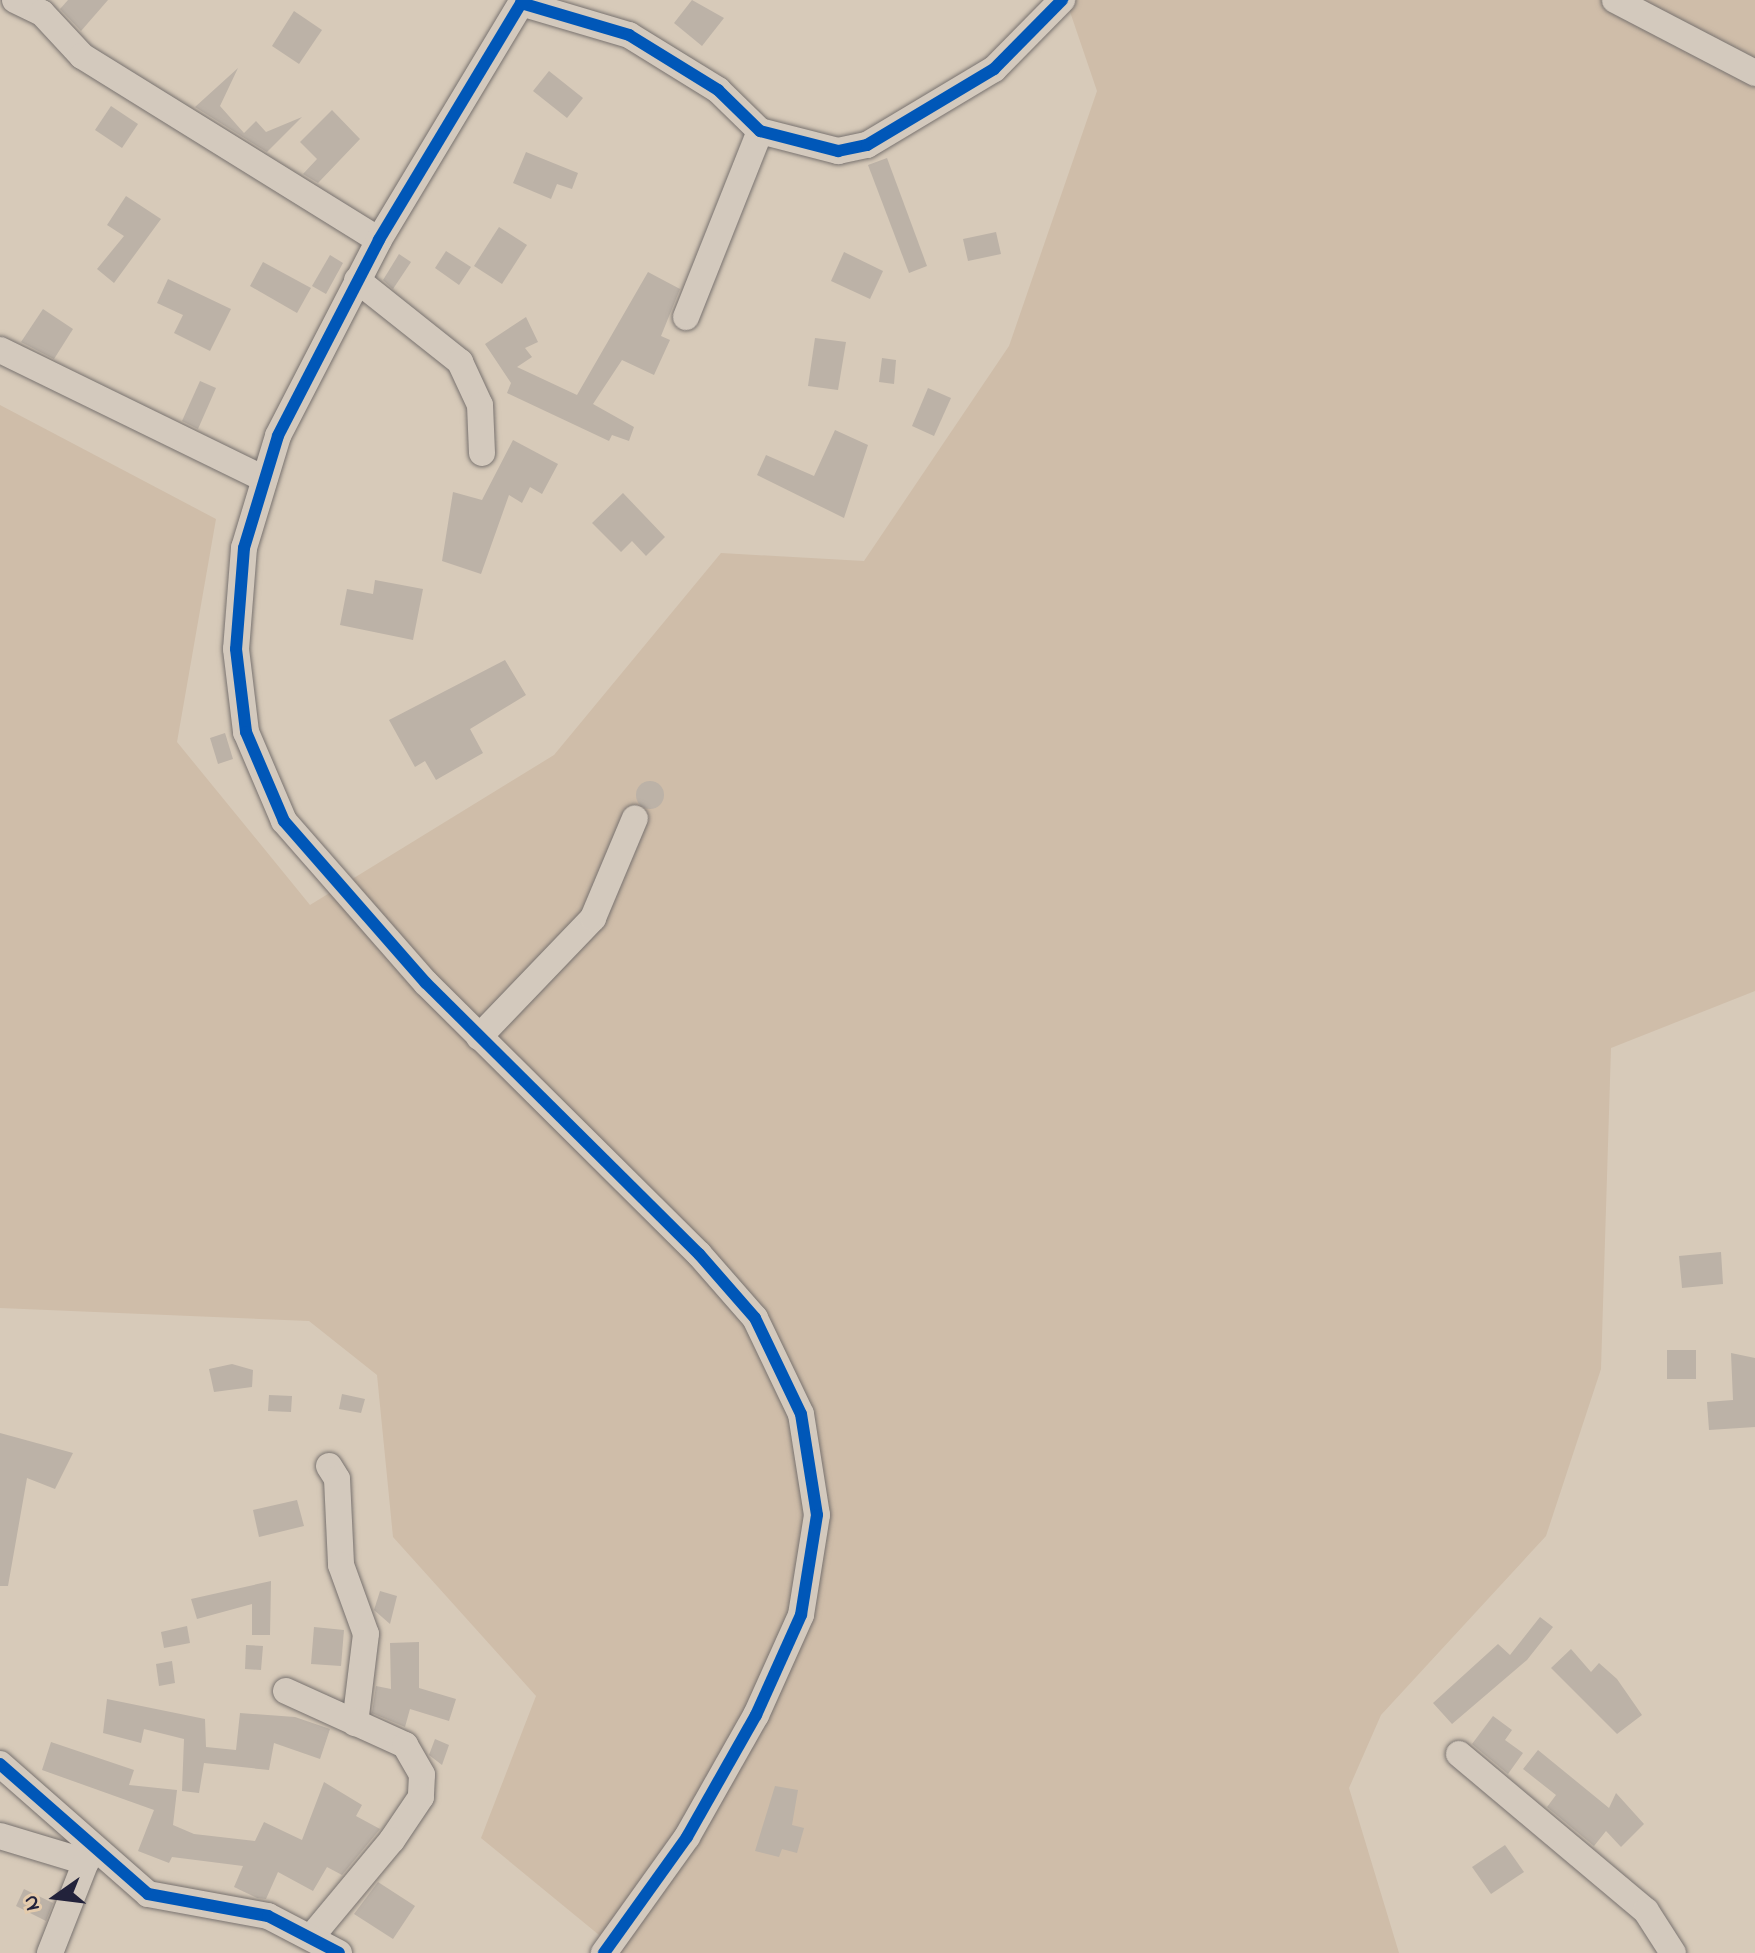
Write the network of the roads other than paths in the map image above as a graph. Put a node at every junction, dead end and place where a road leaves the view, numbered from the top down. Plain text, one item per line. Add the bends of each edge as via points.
1 (15, 0) edge
2 (1062, 0) edge
3 (1615, 0) edge
4 (522, 1) edge
5 (1755, 73) edge
6 (760, 131) junction
7 (379, 240) junction
8 (357, 280) junction
9 (686, 317) dead end
10 (0, 350) edge
11 (482, 453) dead end
12 (264, 479) junction
13 (635, 818) dead end
14 (479, 1037) junction
15 (329, 1466) dead end
16 (286, 1691) dead end
17 (355, 1723) junction
18 (1459, 1754) dead end
19 (0, 1764) edge
20 (0, 1836) edge
21 (89, 1856) junction
22 (312, 1936) junction
23 (50, 1953) edge
24 (339, 1953) edge
25 (604, 1953) edge
26 (1673, 1953) edge

1 - 7 street via 42,13 94,63
2 - 6 street via 994,69 867,145 807,149
3 - 5 street
4 - 6 street via 666,53
4 - 7 street
6 - 9 street
7 - 8 street
8 - 11 street via 460,362 480,405
8 - 12 street
10 - 12 street
12 - 14 street via 244,548 236,649 246,732 260,779 322,869
13 - 14 street via 593,918
14 - 25 street via 624,1173 755,1318 782,1365 814,1466 810,1580 783,1660 687,1837
15 - 17 street via 337,1479 341,1565 366,1634
16 - 17 street
17 - 22 street via 414,1752 421,1797
18 - 26 street via 1646,1911
19 - 21 street
20 - 21 street
21 - 22 street via 148,1894 268,1916
21 - 23 street
22 - 24 street

